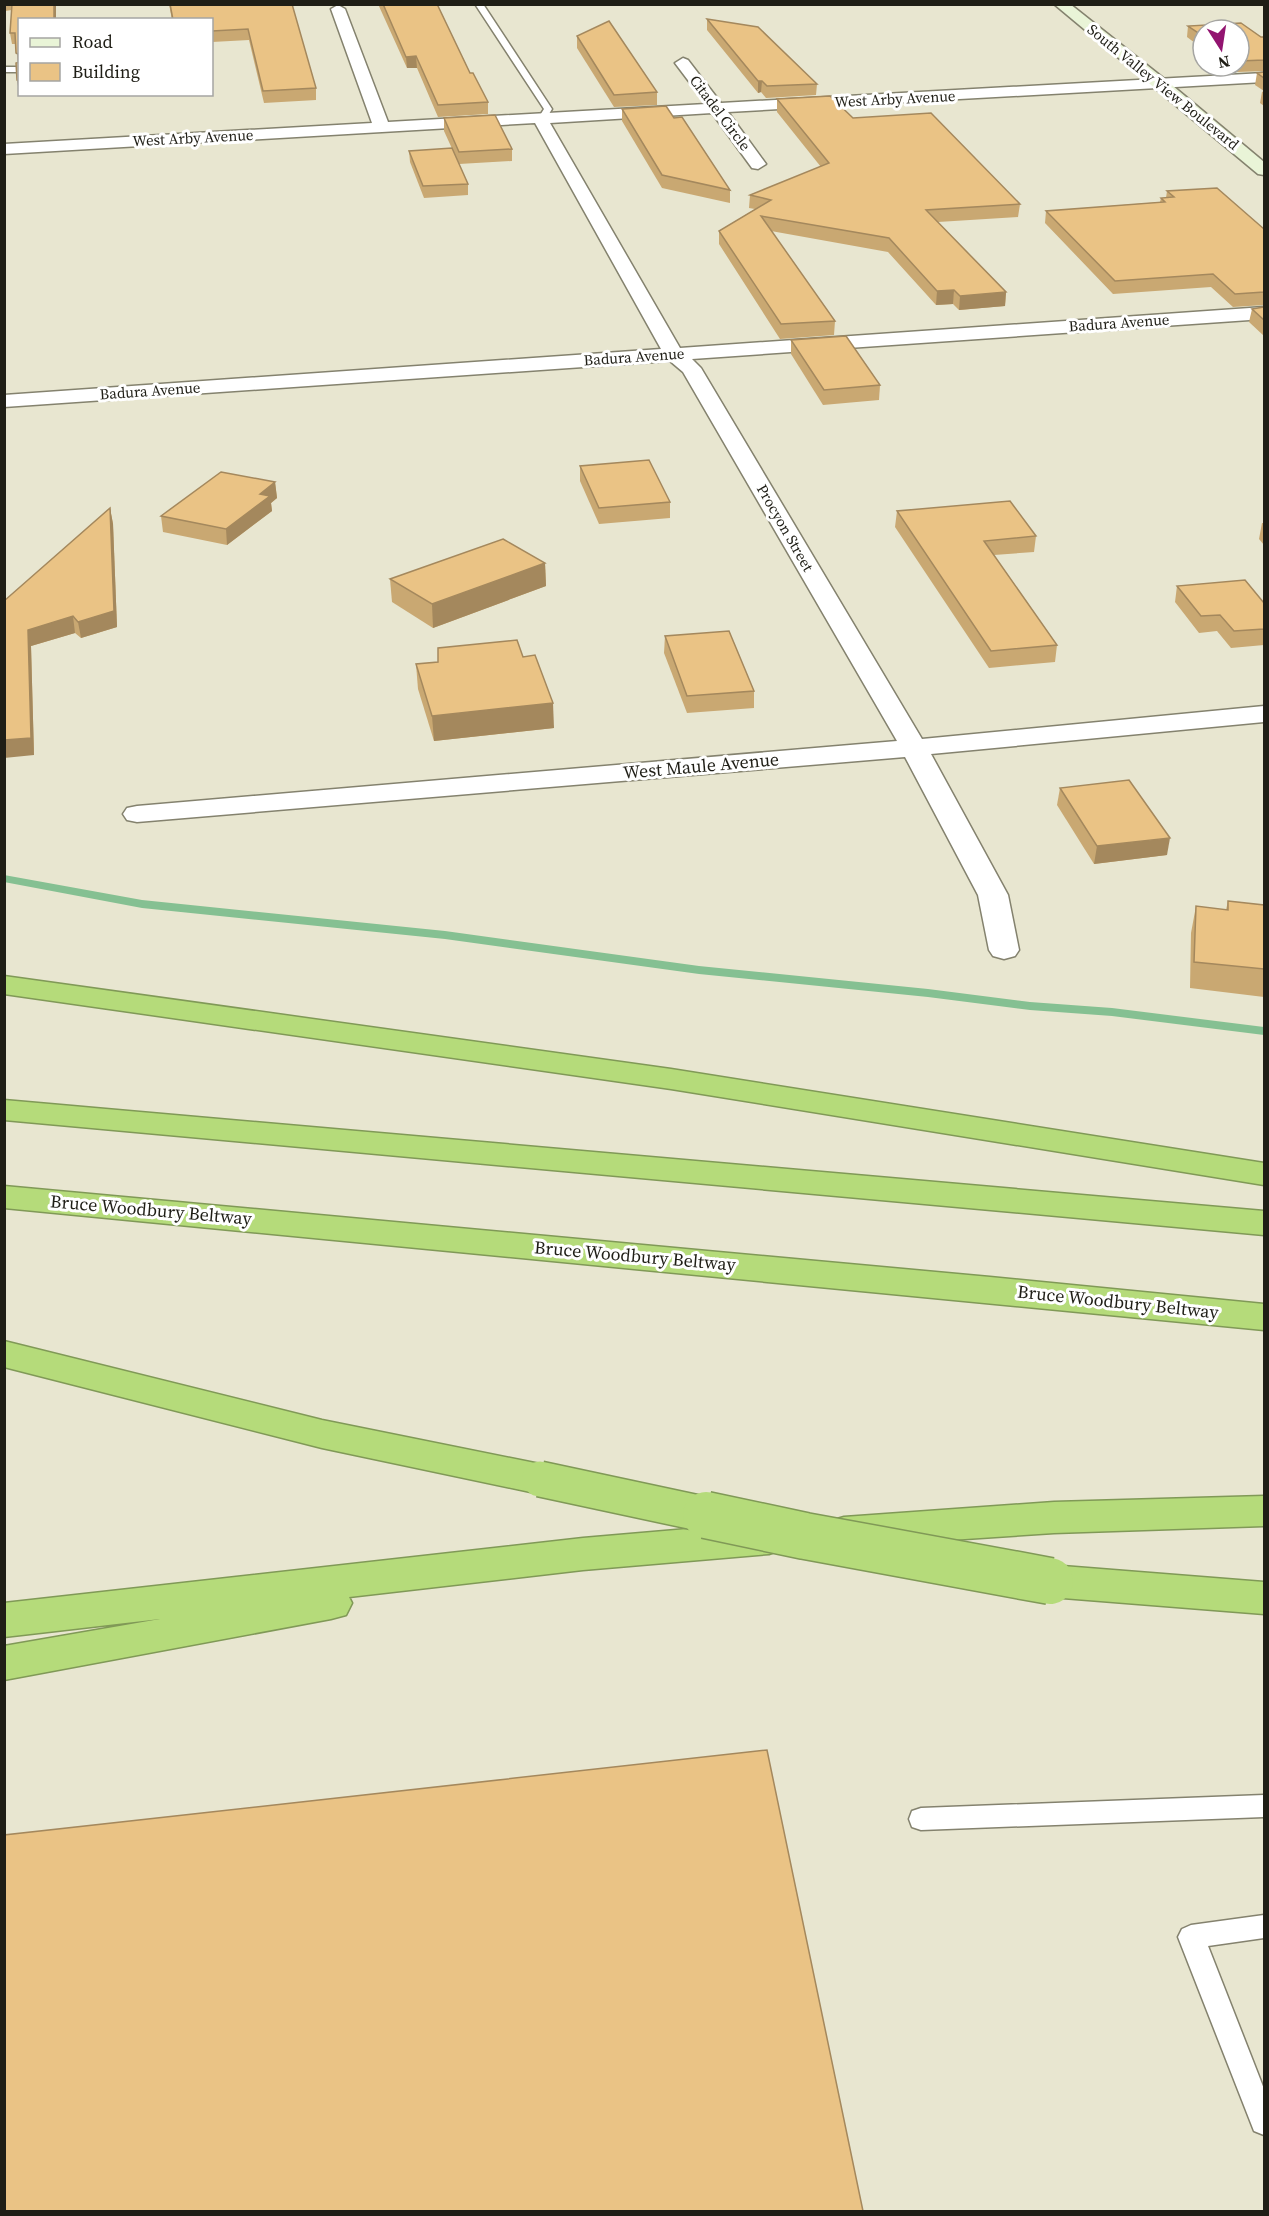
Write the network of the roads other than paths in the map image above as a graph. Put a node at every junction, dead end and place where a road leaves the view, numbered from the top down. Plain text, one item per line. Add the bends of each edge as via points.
1 (479, 4) edge
2 (1061, 4) edge
3 (338, 9) dead end
4 (682, 63) dead end
5 (1264, 77) edge
6 (1162, 84) junction
7 (718, 110) junction
8 (541, 120) junction
9 (382, 128) junction
10 (4, 149) edge
11 (758, 164) dead end
12 (1264, 170) edge
13 (1264, 313) edge
14 (674, 354) junction
15 (4, 401) edge
16 (1264, 714) edge
17 (914, 748) junction
18 (137, 814) dead end
19 (1004, 950) dead end
20 (4, 985) edge
21 (4, 1110) edge
22 (1264, 1174) edge
23 (4, 1197) edge
24 (1264, 1223) edge
25 (1264, 1317) edge
26 (4, 1354) edge
27 (1264, 1511) edge
28 (583, 1554) junction
29 (1264, 1598) edge
30 (4, 1620) edge
31 (4, 1663) edge
32 (1264, 1806) edge
33 (921, 1819) dead end
34 (1264, 1927) edge
35 (1264, 2122) edge

1 - 8 lane via 548,109
2 - 6 main road, South Valley View Boulevard
3 - 9 street
4 - 7 street, Citadel Circle
5 - 6 street, West Arby Avenue
6 - 7 street, West Arby Avenue
6 - 12 main road, South Valley View Boulevard
7 - 8 street, West Arby Avenue
7 - 11 street, Citadel Circle
8 - 9 street, West Arby Avenue
8 - 14 street, Procyon Street
9 - 10 street, West Arby Avenue
13 - 14 street, Badura Avenue
14 - 15 street, Badura Avenue
14 - 17 street, Procyon Street via 691,368
16 - 17 street, West Maule Avenue
17 - 18 street, West Maule Avenue
17 - 19 street, Procyon Street via 993,895
20 - 22 highway via 671,1079
21 - 24 highway
23 - 25 highway, Bruce Woodbury Beltway
26 - 29 highway, bridge via 322,1434 805,1536 1050,1581
27 - 28 highway via 942,1524
28 - 30 highway
28 - 31 highway
32 - 33 lane
34 - 35 lane via 1191,1937

